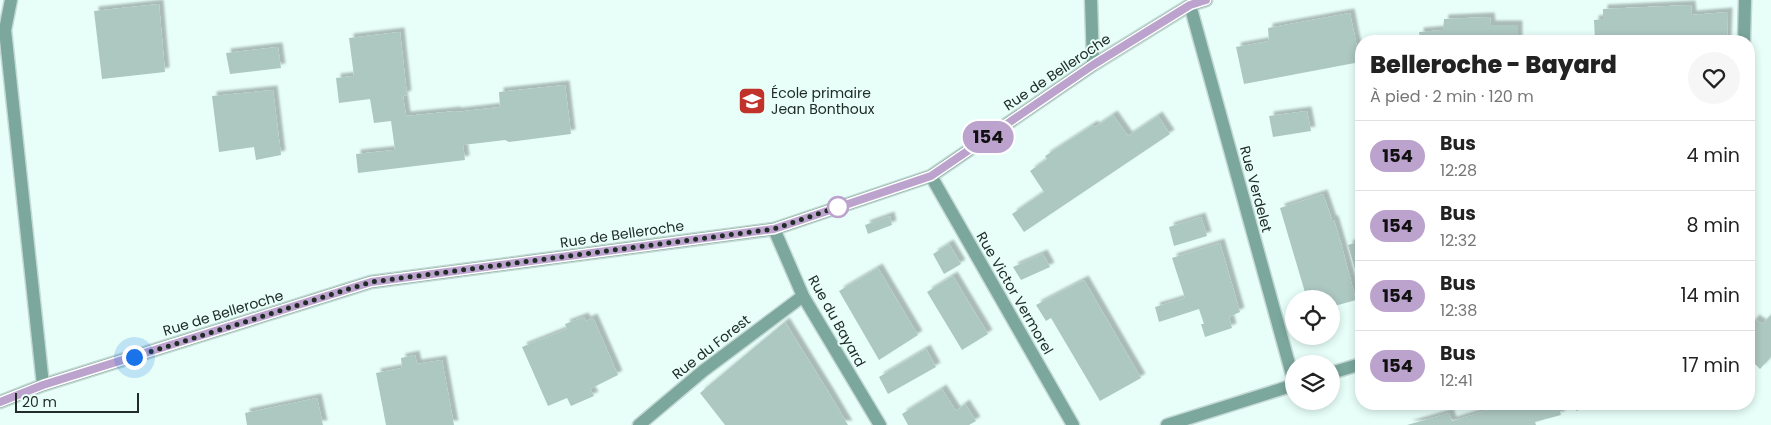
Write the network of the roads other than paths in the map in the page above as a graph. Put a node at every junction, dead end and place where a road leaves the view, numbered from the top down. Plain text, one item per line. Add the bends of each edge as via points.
1 (12, 0) edge
2 (1091, 0) edge
3 (1206, 0) edge
4 (1745, 0) edge
5 (1190, 5) junction
6 (1744, 35) edge
7 (1093, 65) junction
8 (931, 176) junction
9 (774, 229) junction
10 (803, 296) junction
11 (1286, 355) edge
12 (1355, 366) edge
13 (1340, 370) edge
14 (43, 385) junction
15 (1285, 386) edge
16 (0, 402) edge
17 (639, 425) edge
18 (880, 425) edge
19 (1073, 425) edge
20 (1167, 425) edge

1 - 14 street via 5,30
2 - 7 street
3 - 5 street, Rue de Belleroche
4 - 6 street
5 - 7 street, Rue de Belleroche
5 - 11 street, Rue Verdelet
7 - 8 street, Rue de Belleroche
8 - 9 street, Rue de Belleroche
8 - 19 street, Rue Victor Vermorel
9 - 10 street, Rue du Bayard
9 - 14 street, Rue de Belleroche via 371,282
10 - 17 street, Rue du Forest via 703,371
10 - 18 street, Rue du Bayard
12 - 13 street
14 - 16 street, Rue de Belleroche
15 - 20 street

